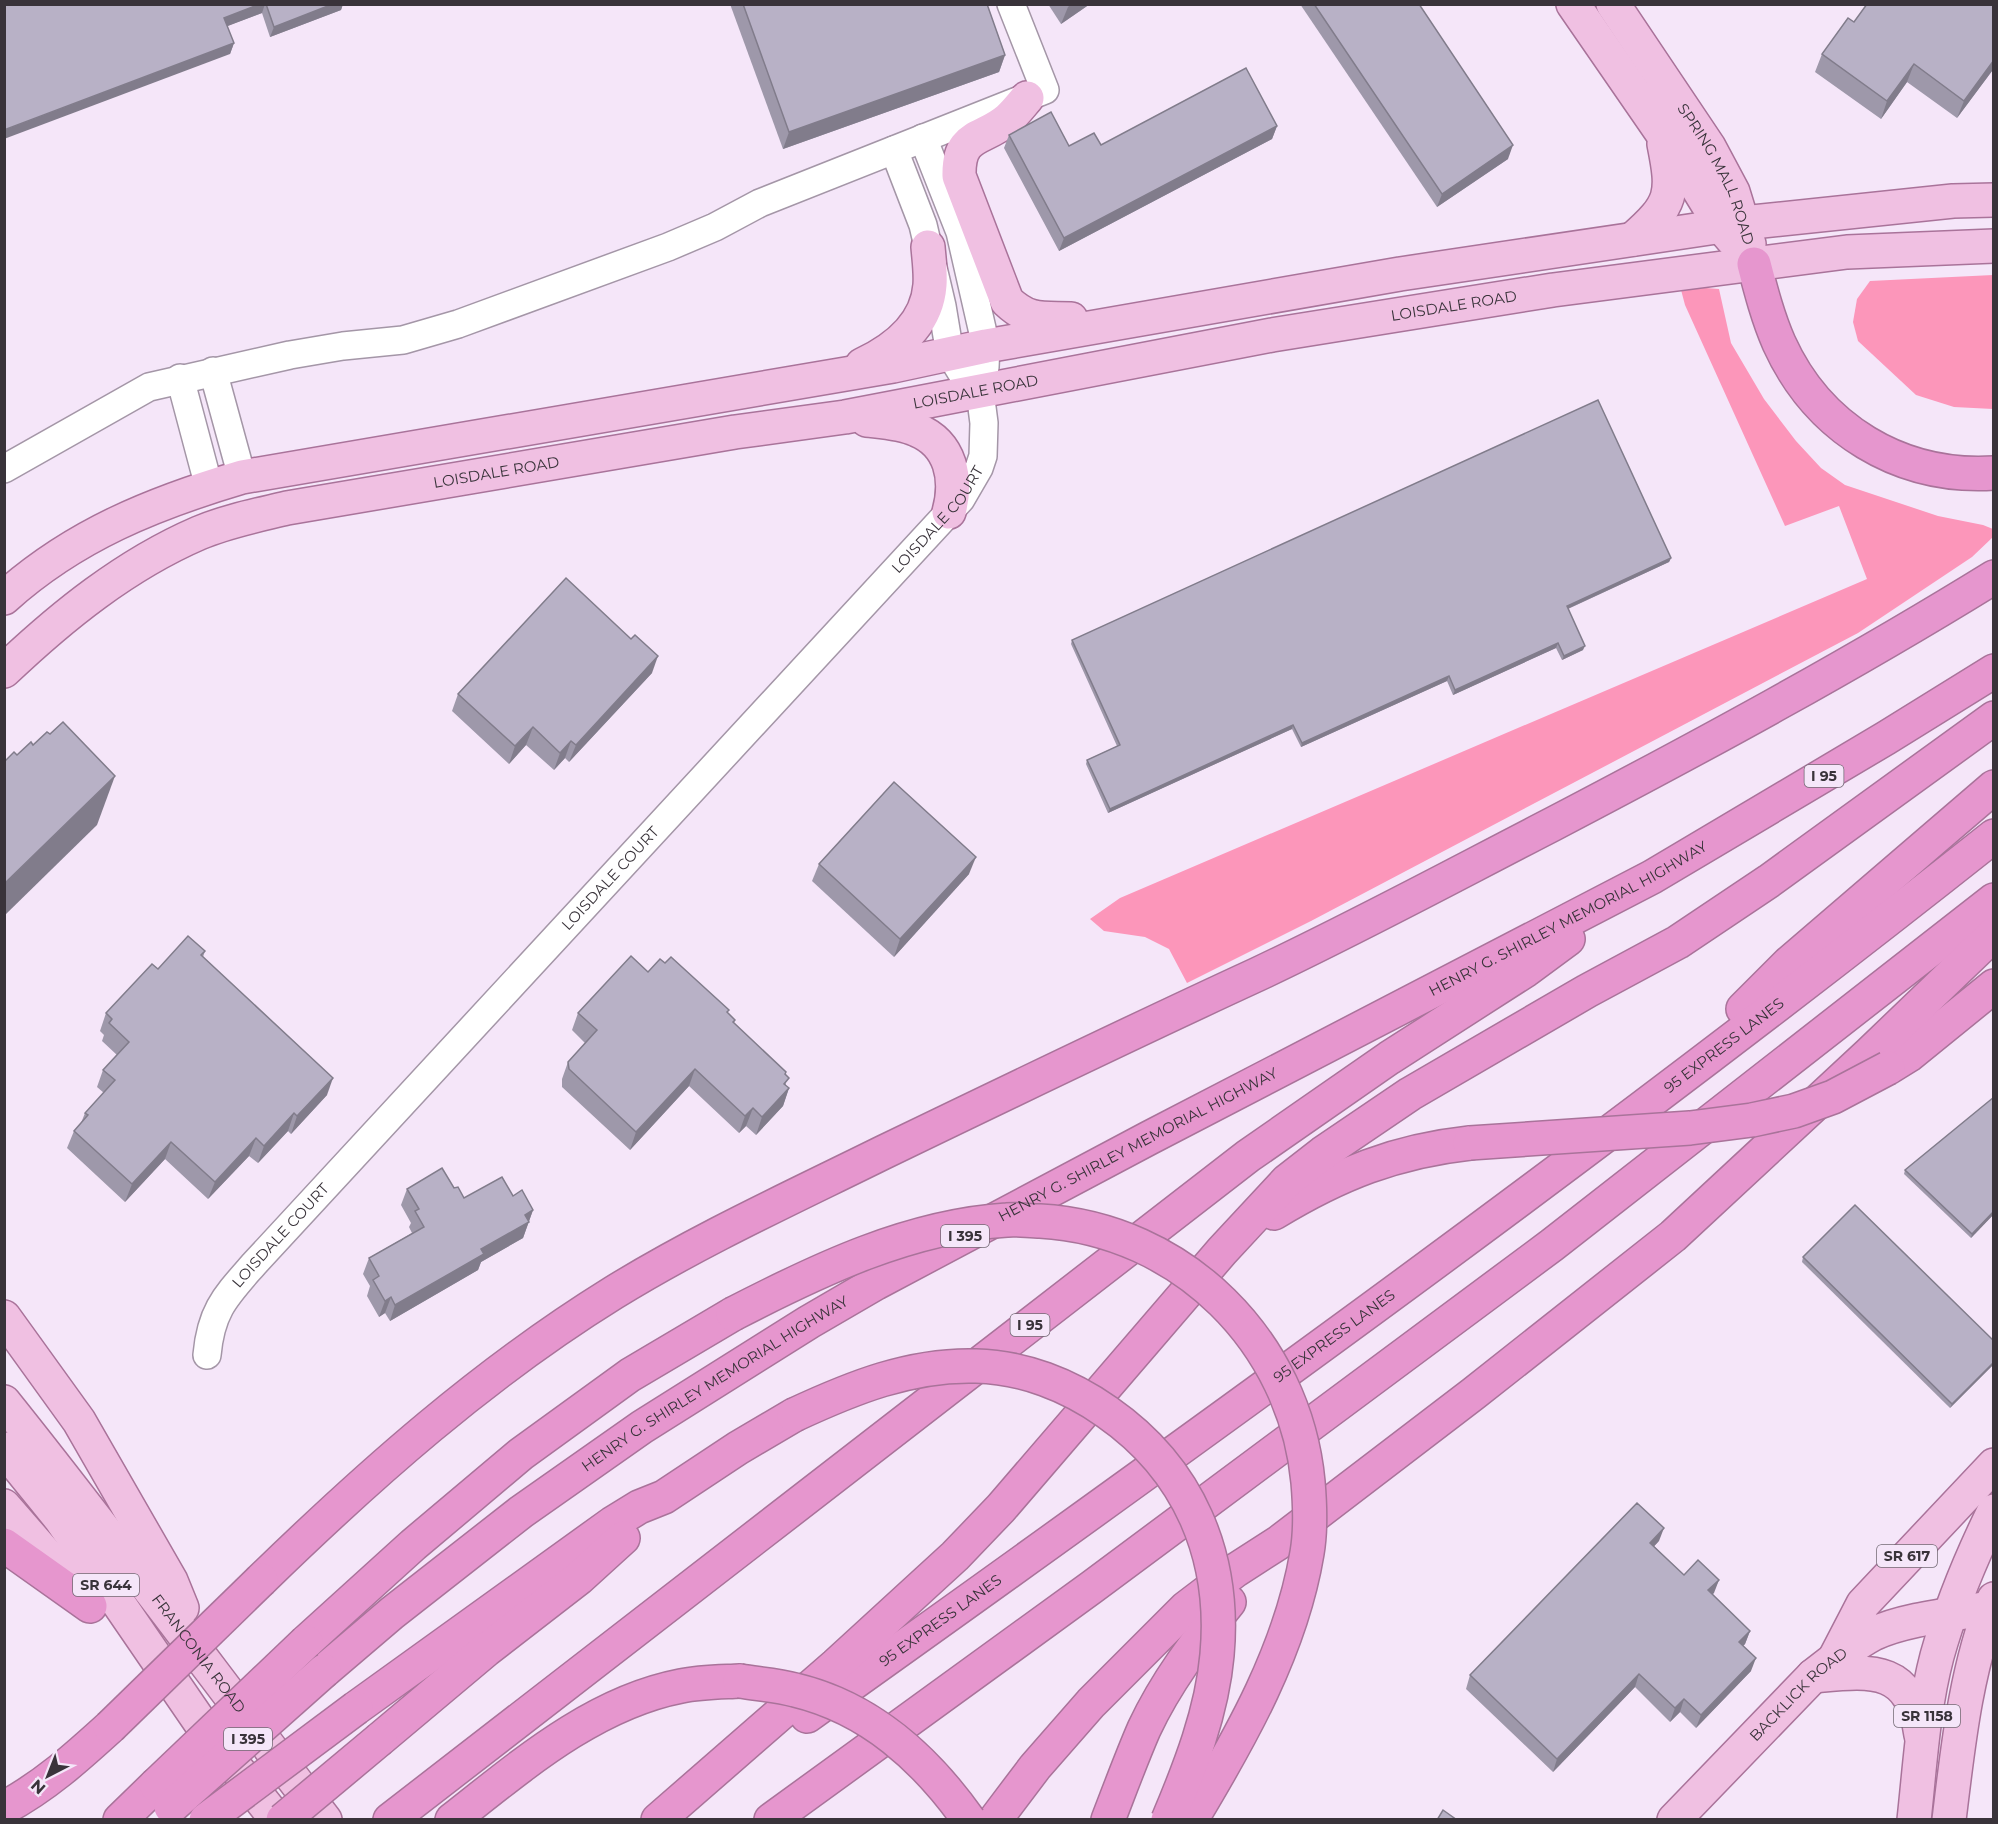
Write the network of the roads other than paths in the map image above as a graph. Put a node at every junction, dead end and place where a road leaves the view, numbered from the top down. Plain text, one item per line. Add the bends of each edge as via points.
1 (1011, 4) edge
2 (1573, 4) edge
3 (1613, 4) edge
4 (1027, 98) junction
5 (1663, 135) junction
6 (923, 138) junction
7 (894, 150) junction
8 (1994, 200) edge
9 (1732, 225) junction
10 (1633, 239) junction
11 (1994, 246) edge
12 (928, 247) junction
13 (1754, 264) junction
14 (1153, 316) junction
15 (986, 346) junction
16 (950, 354) junction
17 (213, 371) junction
18 (840, 375) junction
19 (180, 378) junction
20 (980, 392) junction
21 (845, 417) junction
22 (4, 469) edge
23 (1994, 473) edge
24 (243, 477) junction
25 (209, 487) junction
26 (950, 512) junction
27 (1994, 578) edge
28 (4, 598) edge
29 (4, 671) edge
30 (1994, 671) edge
31 (1994, 718) edge
32 (1994, 787) edge
33 (1994, 836) edge
34 (1652, 877) junction
35 (1994, 900) edge
36 (1994, 934) edge
37 (1994, 986) edge
38 (1636, 1113) junction
39 (1222, 1251) junction
40 (4, 1317) edge
41 (207, 1354) dead end
42 (4, 1402) edge
43 (4, 1449) edge
44 (1994, 1465) edge
45 (664, 1497) junction
46 (4, 1506) edge
47 (1994, 1511) edge
48 (1278, 1543) junction
49 (4, 1545) edge
50 (1992, 1605) edge
51 (90, 1606) junction
52 (1950, 1615) junction
53 (206, 1665) junction
54 (1824, 1667) junction
55 (202, 1725) junction
56 (1922, 1744) junction
57 (162, 1804) edge
58 (4, 1808) edge
59 (120, 1820) edge
60 (206, 1820) edge
61 (277, 1820) edge
62 (283, 1820) edge
63 (325, 1820) edge
64 (390, 1820) edge
65 (452, 1820) edge
66 (660, 1820) edge
67 (771, 1820) edge
68 (969, 1820) edge
69 (995, 1820) edge
70 (1108, 1820) edge
71 (1168, 1820) edge
72 (1191, 1820) edge
73 (1674, 1820) edge
74 (1914, 1820) edge
75 (1949, 1820) edge

1 - 4 street via 1045,90
2 - 5 main road, SPRING MALL ROAD
3 - 9 main road, SPRING MALL ROAD via 1709,147 1733,192
4 - 6 street
4 - 14 main road via 1006,121 965,147 959,162 959,176 1007,301 1020,313 1034,318
5 - 9 main road, SPRING MALL ROAD
5 - 10 main road via 1671,179 1669,195 1656,216
6 - 7 street
6 - 15 street, LOISDALE COURT via 960,232
7 - 12 street
7 - 17 street via 760,203 668,247 458,324 403,340 343,346
8 - 9 main road
9 - 10 main road
9 - 13 main road, SPRING MALL ROAD
10 - 14 main road
11 - 13 main road, LOISDALE ROAD via 1847,252
12 - 16 street
12 - 18 main road via 930,286 916,324 889,351
13 - 20 main road, LOISDALE ROAD via 1554,290 1272,335
13 - 23 highway via 1780,344 1796,373 1845,429 1885,454 1911,463 1969,475
14 - 15 main road
15 - 16 main road
15 - 20 street, LOISDALE COURT
16 - 18 main road
16 - 20 street
17 - 19 street
17 - 24 street
18 - 24 main road
19 - 22 street via 133,395
19 - 25 street
20 - 21 main road, LOISDALE ROAD
20 - 26 street, LOISDALE COURT via 983,456
21 - 26 main road via 898,424 933,438 951,464 954,495
21 - 29 main road, LOISDALE ROAD via 724,434 242,518 201,532 137,564 71,613
24 - 25 main road
25 - 28 main road via 105,528 47,564
26 - 41 street, LOISDALE COURT via 254,1264 216,1312
27 - 58 highway, bridge via 1814,685 1440,883 752,1217 650,1272 554,1332 436,1422 369,1479 63,1770
30 - 34 highway, HENRY G. SHIRLEY MEMORIAL HIGHWAY / I 95
31 - 39 highway via 1678,942 1410,1094 1323,1153 1287,1181
32 - 38 highway via 1789,963
33 - 38 highway, 95 EXPRESS LANES
34 - 57 highway, HENRY G. SHIRLEY MEMORIAL HIGHWAY / I 395, bridge via 1149,1137 809,1322 642,1427 521,1512 392,1613
34 - 64 highway, I 95 via 1526,970 1389,1058 1248,1156
35 - 67 highway via 1650,1171 1412,1351
36 - 48 highway via 1673,1236
37 - 39 highway, bridge via 1888,1068 1833,1097 1794,1111 1690,1128 1470,1143 1415,1151 1343,1175 1266,1218
38 - 66 highway, 95 EXPRESS LANES via 1315,1351
39 - 66 highway via 955,1556
40 - 53 main road via 79,1421 125,1500 171,1581
42 - 53 main road, FRANCONIA ROAD / SR 644
43 - 55 main road, SR 644 via 60,1518
44 - 54 main road, SR 617 via 1863,1604
45 - 60 highway, bridge via 612,1523
45 - 62 highway, bridge via 648,1517 579,1578 486,1650
45 - 71 highway, bridge via 738,1448 844,1392 882,1379 948,1367 977,1366 1040,1378 1068,1388 1125,1424 1149,1445 1187,1499 1203,1533 1217,1603 1217,1653 1210,1698
46 - 51 main road
47 - 52 main road, SR 1158
48 - 69 highway via 1186,1608 1160,1633 1076,1720
48 - 70 highway via 1185,1659 1164,1692
49 - 51 highway
50 - 52 main road, BACKLICK ROAD / SR 617
50 - 75 main road, SR 1158 via 1978,1647 1964,1715
51 - 55 main road
52 - 54 main road, BACKLICK ROAD / SR 617 via 1875,1633
52 - 56 main road, SR 1158 via 1936,1658
53 - 63 main road, FRANCONIA ROAD / SR 644
54 - 56 main road via 1886,1677 1898,1683 1914,1706
54 - 73 main road, BACKLICK ROAD / SR 617
55 - 61 main road, SR 644
56 - 74 main road, SR 1158
57 - 59 highway
57 - 72 highway, bridge via 306,1642 412,1545 521,1454 630,1374 787,1286 887,1245 941,1230 1008,1220 1090,1227 1157,1253 1190,1274 1238,1318 1273,1366 1301,1434 1310,1500 1307,1552 1298,1592 1262,1690
65 - 68 highway, bridge via 534,1756 615,1708 679,1686 740,1681 795,1690 865,1719 925,1765

